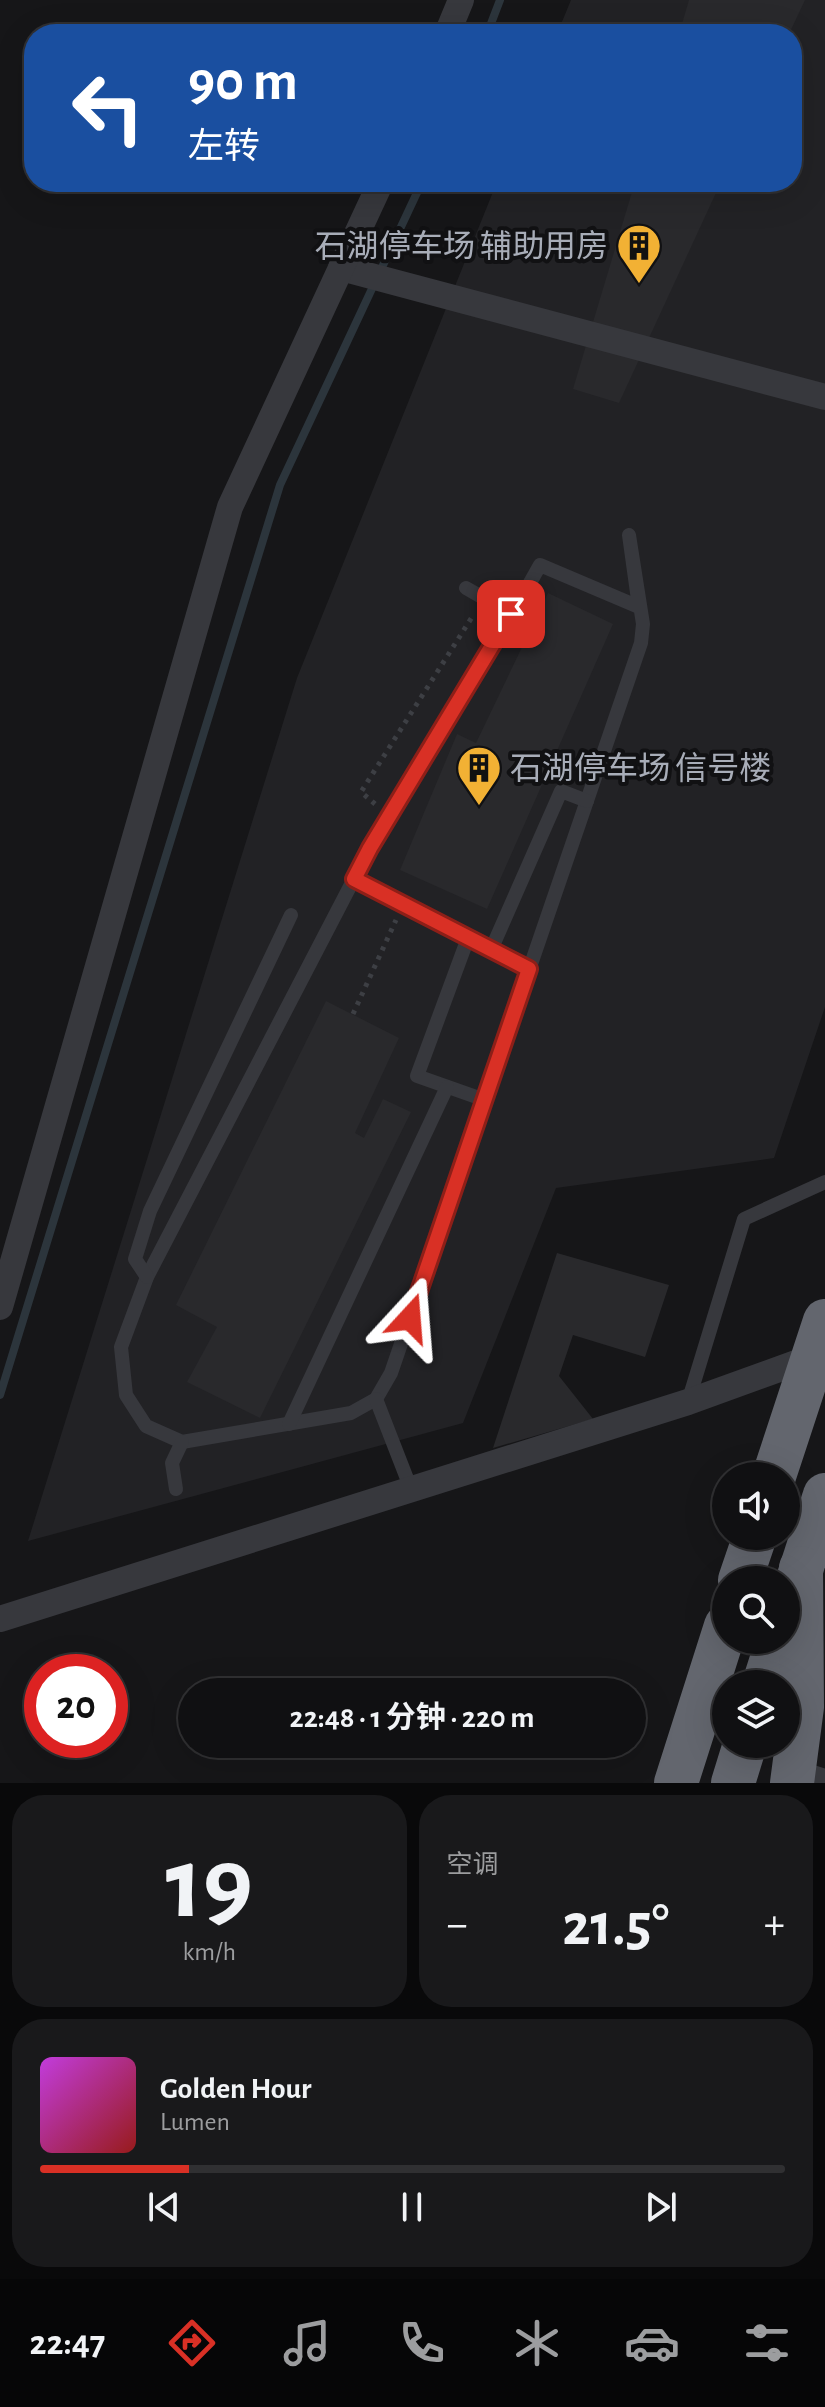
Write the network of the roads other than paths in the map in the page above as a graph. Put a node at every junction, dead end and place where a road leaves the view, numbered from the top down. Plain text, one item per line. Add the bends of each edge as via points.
1 (461, 0) edge
2 (451, 24) edge
3 (376, 192) edge
4 (341, 268) junction
5 (825, 397) edge
6 (466, 588) dead end
7 (511, 614) junction
8 (587, 801) junction
9 (354, 879) junction
10 (291, 915) dead end
11 (468, 938) junction
12 (491, 950) junction
13 (529, 969) junction
14 (447, 1087) junction
15 (485, 1100) junction
16 (825, 1182) edge
17 (147, 1277) junction
18 (0, 1307) edge
19 (821, 1343) edge
20 (376, 1399) junction
21 (688, 1402) junction
22 (289, 1424) junction
23 (182, 1442) junction
24 (779, 1462) edge
25 (176, 1489) dead end
26 (411, 1489) junction
27 (825, 1495) edge
28 (801, 1568) junction
29 (800, 1571) edge
30 (0, 1619) edge
31 (717, 1654) edge
32 (741, 1758) edge
33 (803, 1779) edge
34 (676, 1783) edge
35 (733, 1783) edge

1 - 2 street
3 - 4 street
4 - 5 street
4 - 18 street via 230,507
6 - 7 lane
7 - 8 lane via 540,565 639,607 629,535 643,624 641,643
7 - 9 lane
8 - 12 lane via 561,791
8 - 13 lane
9 - 11 lane
9 - 17 lane
10 - 17 lane via 150,1211 135,1259
11 - 12 lane
11 - 14 lane via 417,1076
12 - 13 lane
13 - 15 lane
14 - 15 lane
14 - 22 lane
15 - 20 lane via 391,1373
16 - 21 lane via 744,1219
17 - 23 lane via 121,1347 126,1395 146,1426
19 - 21 street
19 - 24 highway
20 - 22 lane via 351,1413
20 - 26 lane
21 - 26 street
22 - 23 lane
23 - 25 lane via 172,1463
26 - 30 street
27 - 28 highway
28 - 29 highway
28 - 33 highway
31 - 34 highway
32 - 35 highway

